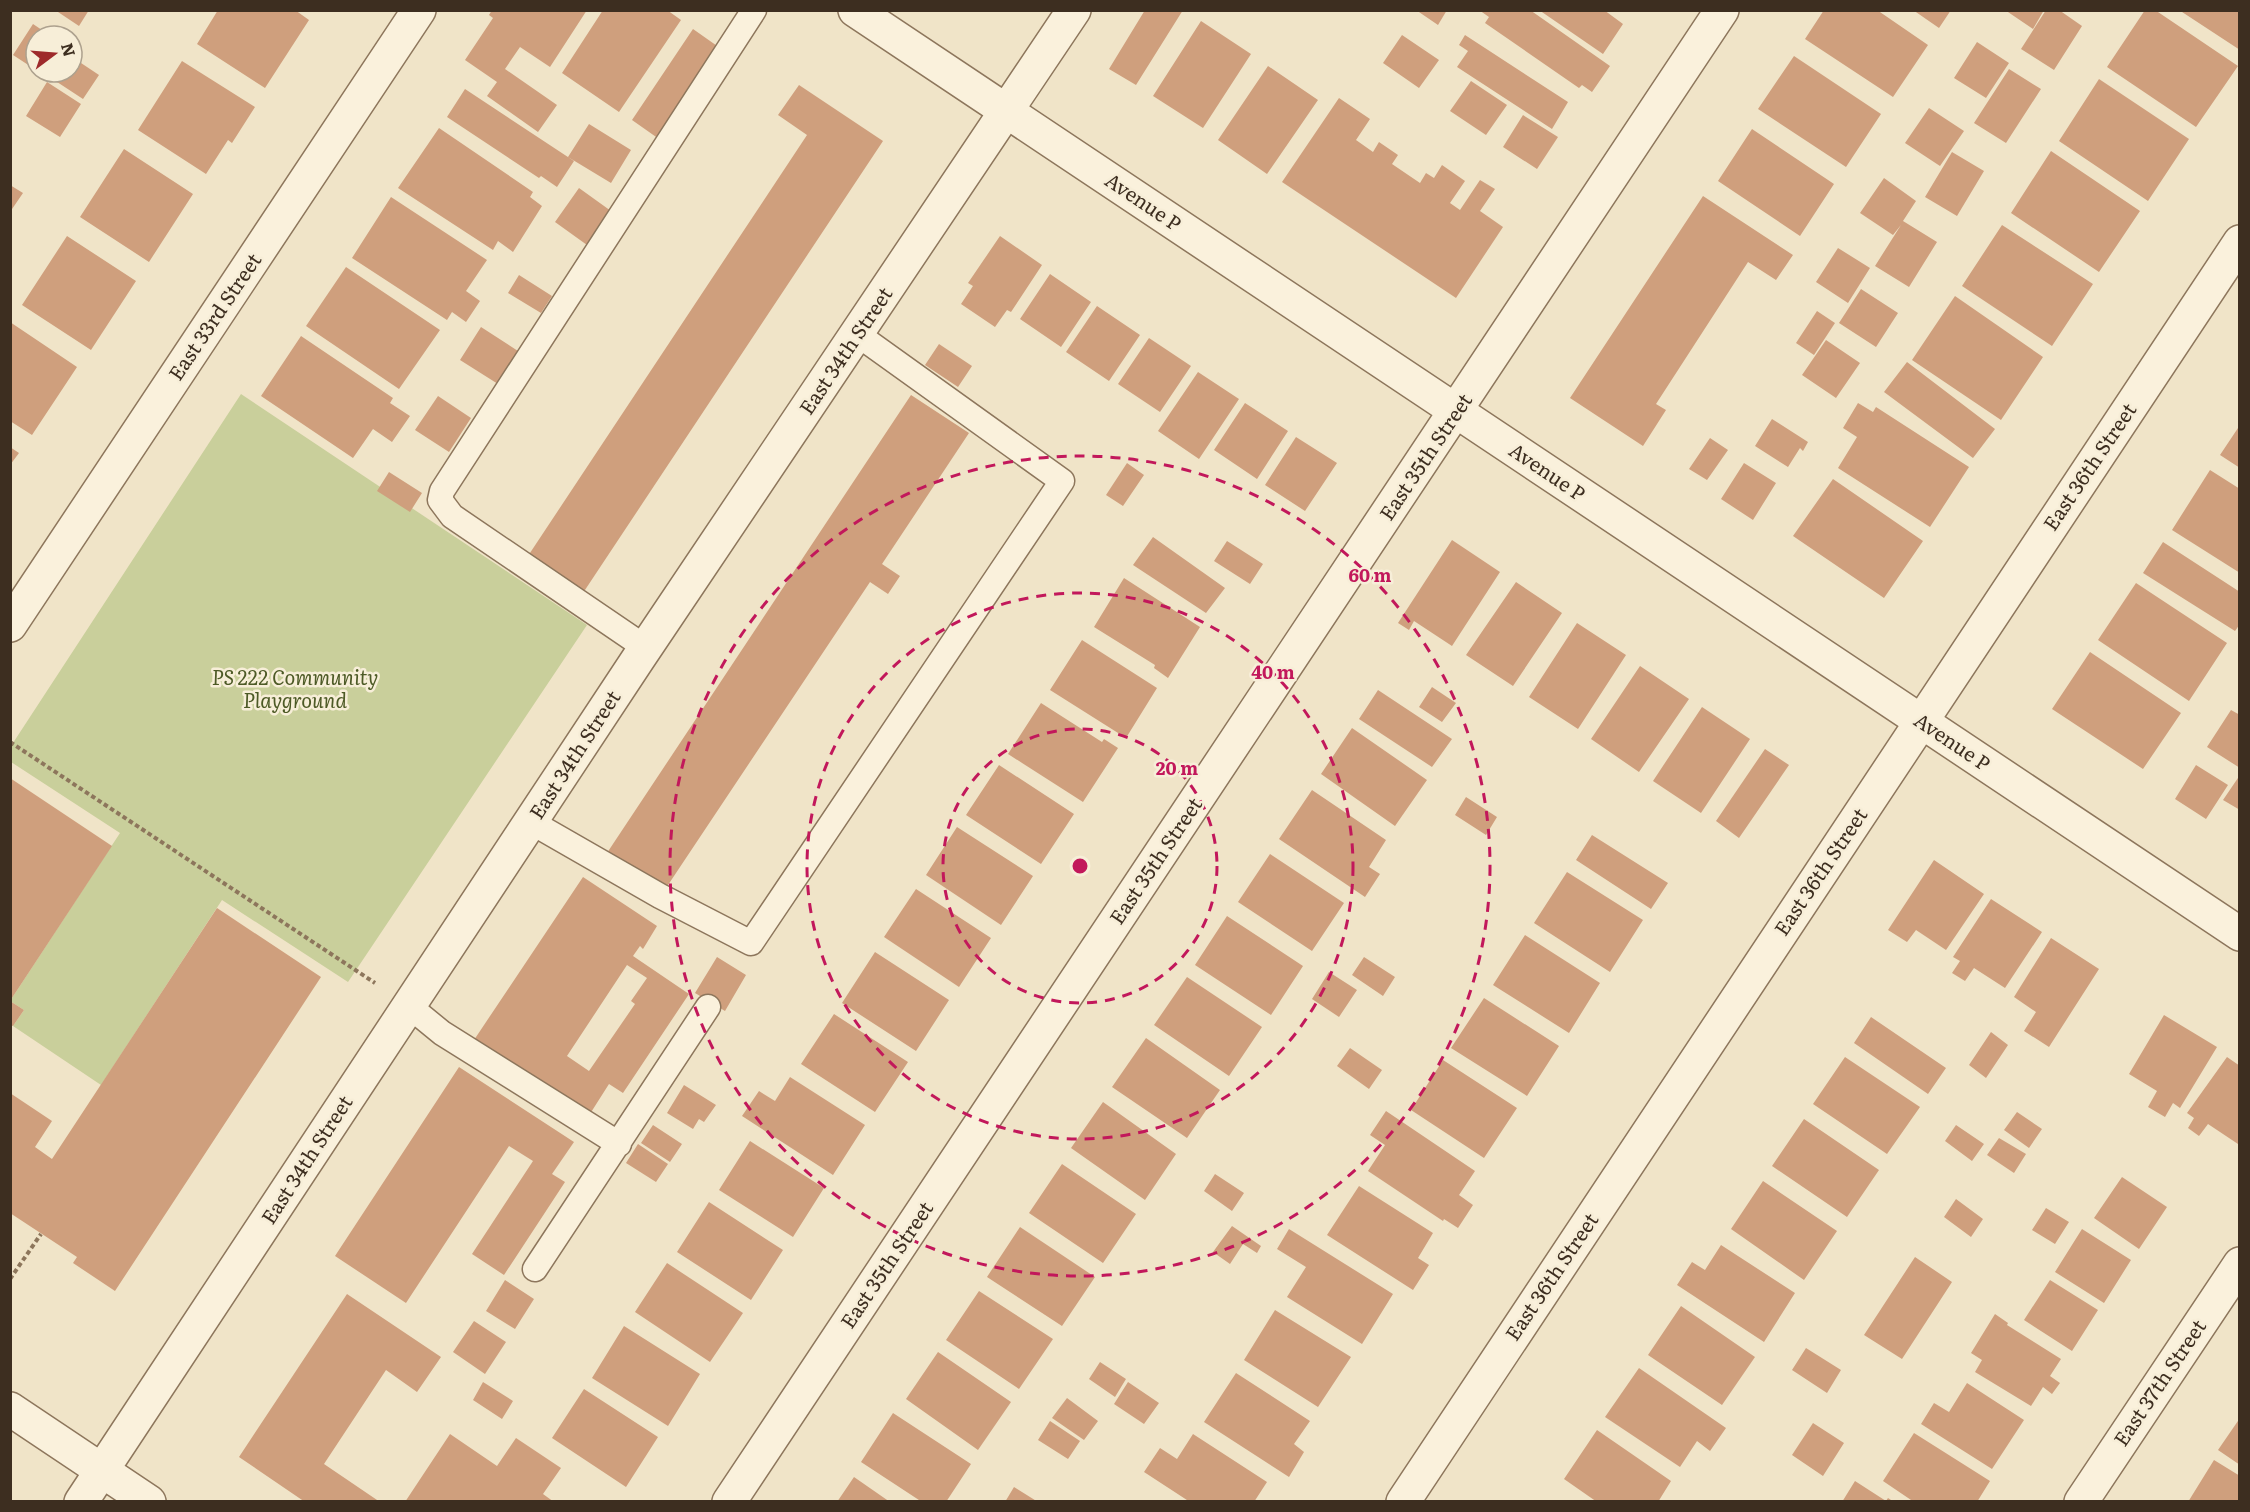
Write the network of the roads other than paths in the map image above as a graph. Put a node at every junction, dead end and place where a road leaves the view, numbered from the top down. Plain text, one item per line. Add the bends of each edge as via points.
1 (419, 10) edge
2 (754, 10) edge
3 (855, 10) edge
4 (1074, 10) edge
5 (1722, 10) edge
6 (1006, 111) junction
7 (2240, 242) edge
8 (857, 334) junction
9 (1456, 411) junction
10 (10, 625) edge
11 (646, 648) junction
12 (1921, 721) junction
13 (531, 822) junction
14 (2240, 934) edge
15 (409, 1006) junction
16 (708, 1007) dead end
17 (619, 1144) junction
18 (2240, 1264) edge
19 (535, 1269) dead end
20 (10, 1409) edge
21 (102, 1470) junction
22 (81, 1502) edge
23 (149, 1502) edge
24 (729, 1502) edge
25 (1403, 1502) edge
26 (2081, 1502) edge

1 - 10 street, East 33rd Street
2 - 11 lane via 442,491 440,500 452,516
3 - 6 street, Avenue P
4 - 6 street, East 34th Street
5 - 9 street, East 35th Street
6 - 8 street, East 34th Street
6 - 9 street, Avenue P
7 - 12 street, East 36th Street
8 - 11 street, East 34th Street
8 - 13 lane via 1062,482 751,943
9 - 12 street, Avenue P
9 - 24 street, East 35th Street
11 - 13 street, East 34th Street
12 - 14 street, Avenue P
12 - 25 street, East 36th Street
13 - 15 street, East 34th Street
15 - 17 lane via 442,1033
15 - 21 street, East 34th Street
16 - 17 lane
17 - 19 lane
18 - 26 street, East 37th Street
20 - 21 street
21 - 22 street, East 34th Street
21 - 23 street

